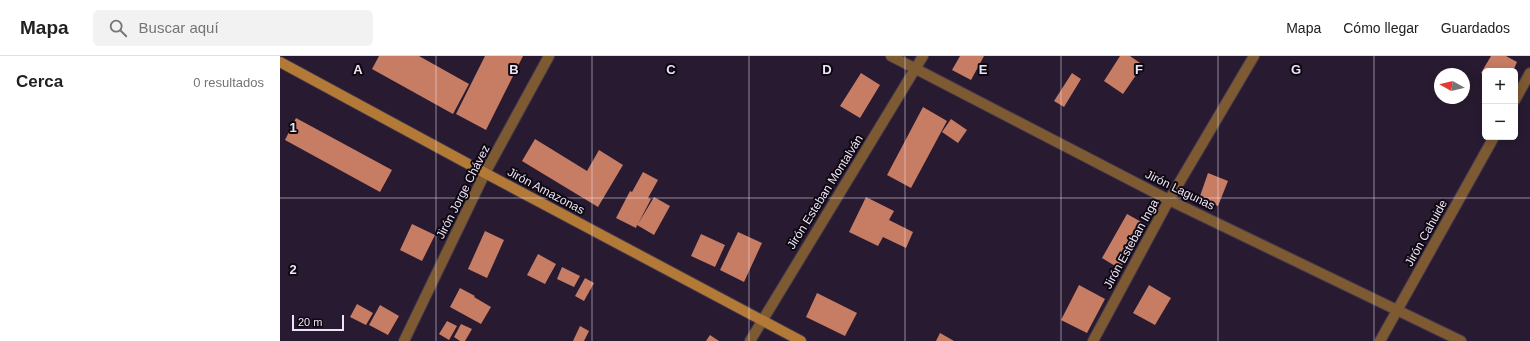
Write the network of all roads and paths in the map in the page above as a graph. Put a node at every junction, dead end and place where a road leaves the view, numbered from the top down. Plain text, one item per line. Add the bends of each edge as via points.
1 (549, 56) edge
2 (891, 56) edge
3 (923, 56) edge
4 (1254, 56) edge
5 (280, 62) edge
6 (916, 69) junction
7 (1530, 73) edge
8 (1518, 95) edge
9 (1492, 140) edge
10 (485, 173) junction
11 (1169, 200) junction
12 (1397, 310) junction
13 (761, 321) junction
14 (404, 341) edge
15 (750, 341) edge
16 (800, 341) edge
17 (1093, 341) edge
18 (1380, 341) edge
19 (1461, 341) edge

1 - 10 street, Jirón Jorge Chávez
2 - 6 street, Jirón Lagunas
3 - 6 street, Jirón Esteban Montalván
4 - 11 street, Jirón Esteban Inga
5 - 10 street, Jirón Amazonas
6 - 11 street, Jirón Lagunas
6 - 13 street, Jirón Esteban Montalván
7 - 8 street
9 - 12 street, Jirón Cahuide
10 - 13 street, Jirón Amazonas
10 - 14 street, Jirón Jorge Chávez
11 - 12 street, Jirón Lagunas
11 - 17 street, Jirón Esteban Inga
12 - 18 street, Jirón Cahuide
12 - 19 street, Jirón Lagunas
13 - 15 street, Jirón Esteban Montalván
13 - 16 street, Jirón Amazonas

